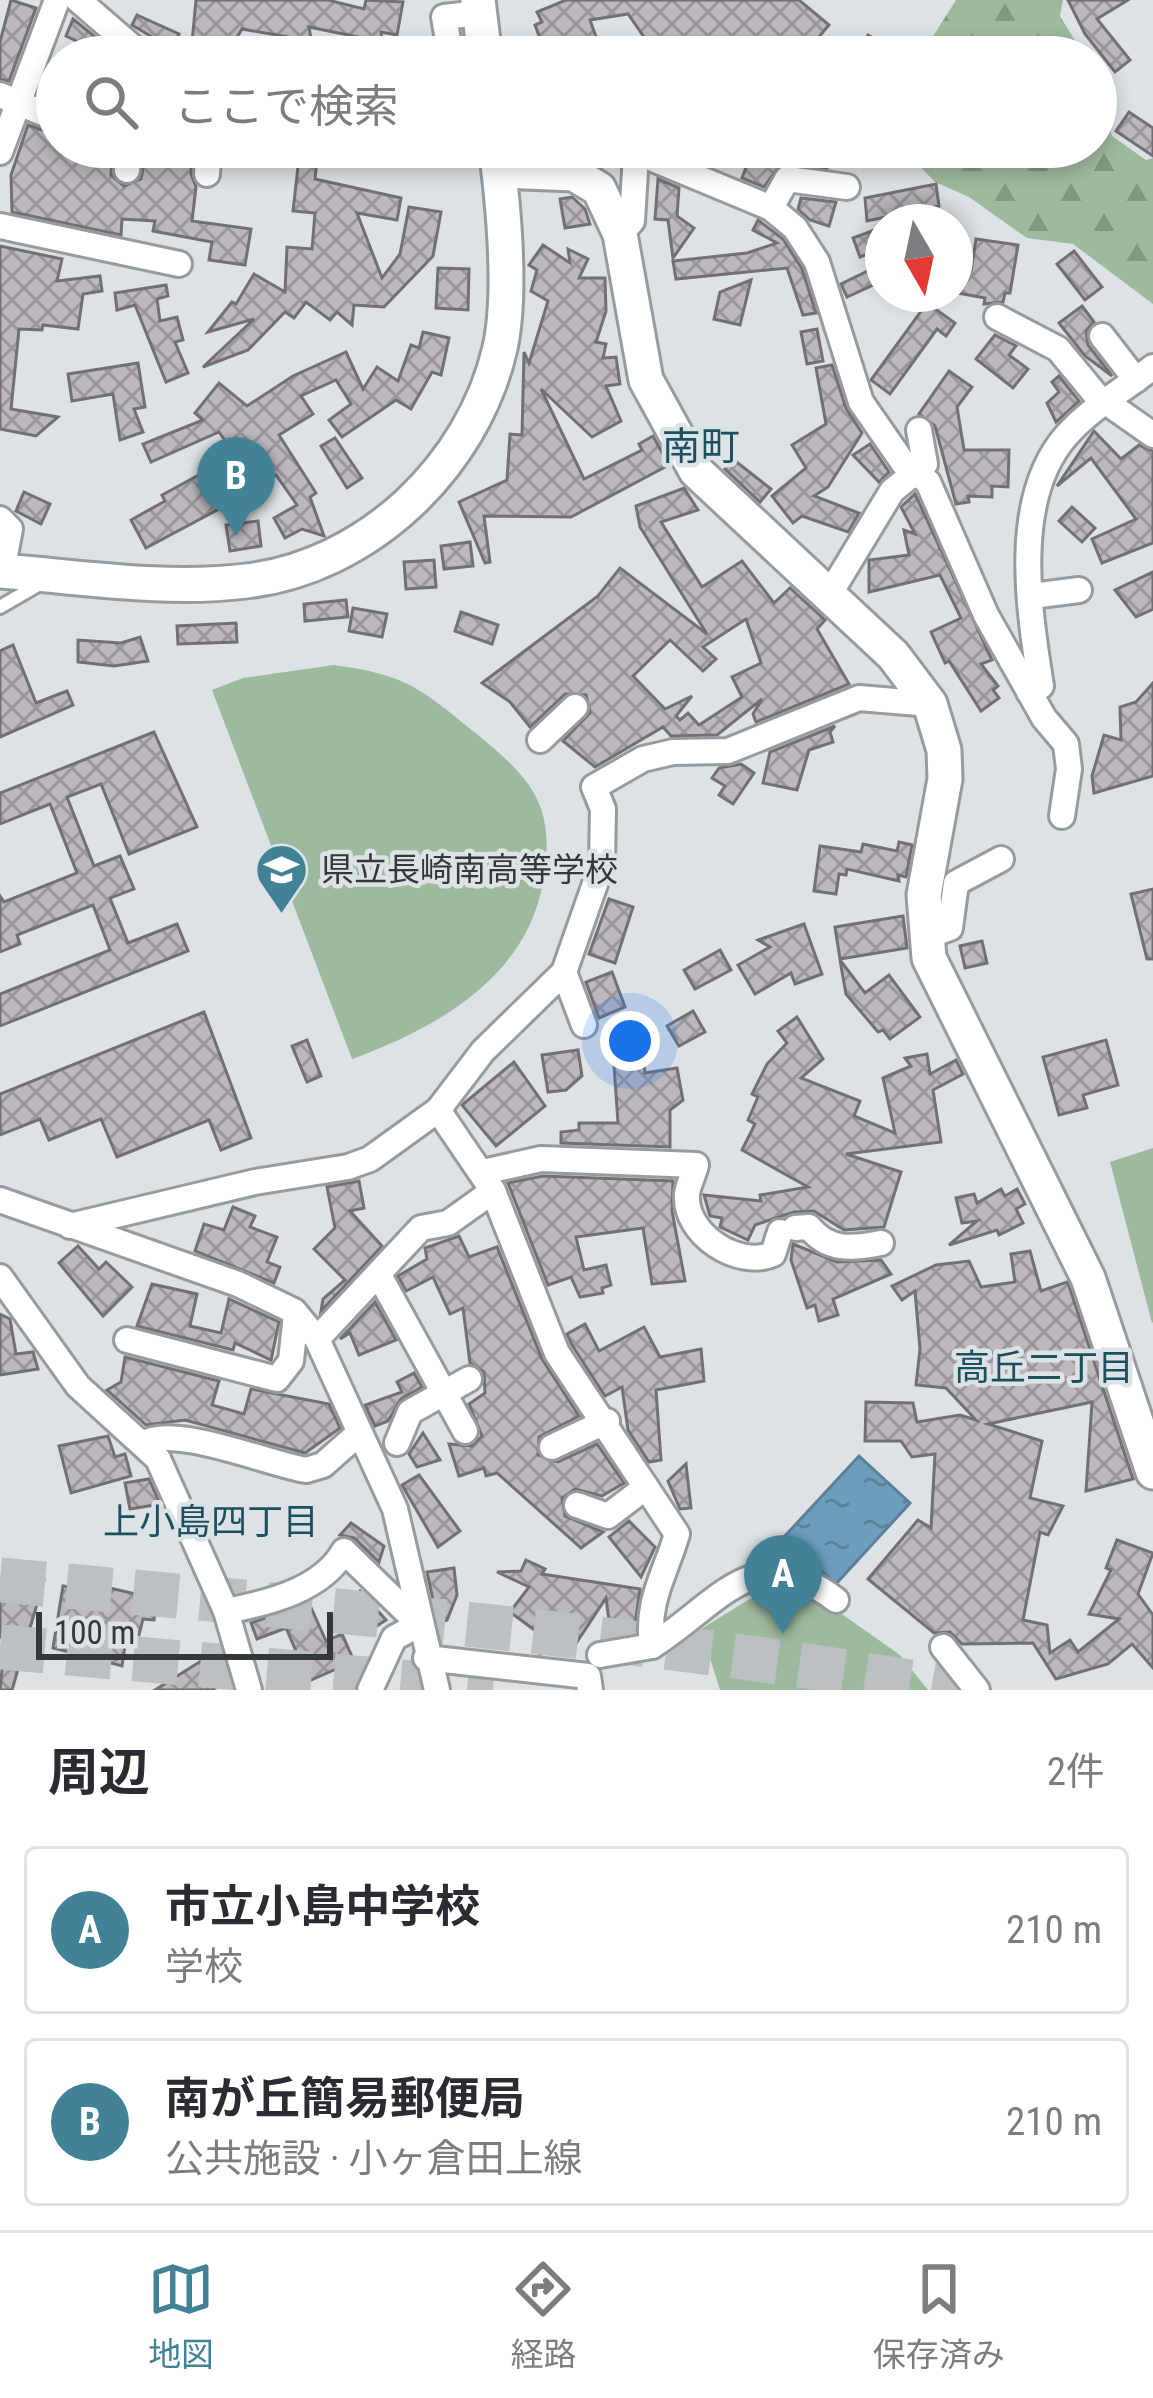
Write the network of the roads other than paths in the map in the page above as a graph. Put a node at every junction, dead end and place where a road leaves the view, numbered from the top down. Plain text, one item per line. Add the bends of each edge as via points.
1 (57, 0) edge
2 (79, 0) edge
3 (478, 6) edge
4 (39, 36) edge
5 (119, 36) edge
6 (447, 36) edge
7 (482, 36) edge
8 (36, 42) edge
9 (8, 99) edge
10 (36, 110) edge
11 (0, 152) edge
12 (207, 168) edge
13 (498, 168) edge
14 (547, 168) edge
15 (641, 168) edge
16 (679, 168) edge
17 (207, 174) dead end
18 (847, 187) dead end
19 (771, 208) junction
20 (0, 226) edge
21 (633, 228) junction
22 (179, 264) dead end
23 (997, 316) dead end
24 (1102, 336) dead end
25 (1144, 373) edge
26 (1109, 402) junction
27 (920, 430) dead end
28 (1153, 435) edge
29 (917, 470) junction
30 (0, 519) edge
31 (1, 571) edge
32 (54, 575) junction
33 (1079, 590) dead end
34 (829, 595) junction
35 (1032, 596) junction
36 (0, 607) edge
37 (1029, 692) junction
38 (930, 704) junction
39 (575, 706) dead end
40 (540, 740) dead end
41 (1063, 816) dead end
42 (1000, 859) dead end
43 (925, 937) junction
44 (563, 972) junction
45 (584, 1025) dead end
46 (438, 1110) junction
47 (488, 1181) junction
48 (0, 1200) edge
49 (70, 1226) junction
50 (881, 1244) dead end
51 (0, 1277) edge
52 (380, 1277) junction
53 (296, 1313) junction
54 (317, 1339) junction
55 (127, 1340) dead end
56 (469, 1379) dead end
57 (444, 1393) junction
58 (607, 1421) junction
59 (465, 1431) dead end
60 (359, 1433) junction
61 (397, 1443) dead end
62 (142, 1444) junction
63 (552, 1447) dead end
64 (1153, 1472) edge
65 (646, 1487) junction
66 (578, 1504) dead end
67 (836, 1600) dead end
68 (226, 1611) junction
69 (417, 1623) junction
70 (652, 1646) junction
71 (943, 1647) dead end
72 (600, 1655) dead end
73 (426, 1658) junction
74 (249, 1690) edge
75 (370, 1690) edge
76 (437, 1690) edge
77 (590, 1690) edge
78 (977, 1690) edge

1 - 4 street
2 - 5 street
3 - 6 street via 444,17
3 - 7 street
8 - 9 street
9 - 10 street
9 - 11 street
12 - 17 street
13 - 32 street via 500,347 470,424 404,509 350,545 252,581 198,586
14 - 21 street via 591,181
15 - 21 street
16 - 19 street
18 - 19 street via 787,178
19 - 29 street via 817,262 861,402 904,464
20 - 22 street
21 - 34 street via 641,361 668,424 696,471
23 - 26 street via 1058,350
24 - 25 street
25 - 26 street
26 - 28 street
26 - 35 street via 1070,431 1037,486
27 - 29 street via 925,464
29 - 34 street via 892,491
29 - 37 street
30 - 31 street via 10,530
31 - 32 street
32 - 36 lane
33 - 35 street
34 - 38 street via 893,655
35 - 37 street via 1041,686
37 - 41 street via 1066,744
38 - 43 street via 945,779 923,895
38 - 44 street via 859,698 728,751 644,759 594,787 603,809 602,864
39 - 40 street
42 - 43 street via 956,883 950,928
43 - 64 street via 936,977 1088,1278
44 - 45 street
44 - 46 street
46 - 47 street
46 - 49 street via 348,1167
47 - 50 street via 541,1159 697,1165 686,1196 720,1251 758,1261 788,1230 809,1227 837,1247
47 - 52 street via 448,1223 421,1228
47 - 58 street via 557,1353
48 - 49 street
49 - 53 street via 238,1284
51 - 62 street via 78,1386
52 - 54 street
52 - 57 street
53 - 54 street
53 - 55 street via 291,1361 277,1379
54 - 60 street
56 - 57 street
57 - 59 street
57 - 61 street via 410,1412
58 - 63 street
58 - 65 street
60 - 62 street via 323,1465 306,1469 176,1438
60 - 69 street via 402,1531
62 - 68 street via 174,1486
65 - 66 street via 608,1516
65 - 70 street via 677,1534 654,1585
67 - 70 street via 806,1577 752,1578
68 - 69 street via 307,1586 344,1552
68 - 74 street
69 - 73 street
69 - 75 street via 394,1638
70 - 72 street
71 - 78 street
73 - 76 street
73 - 77 street via 588,1676

